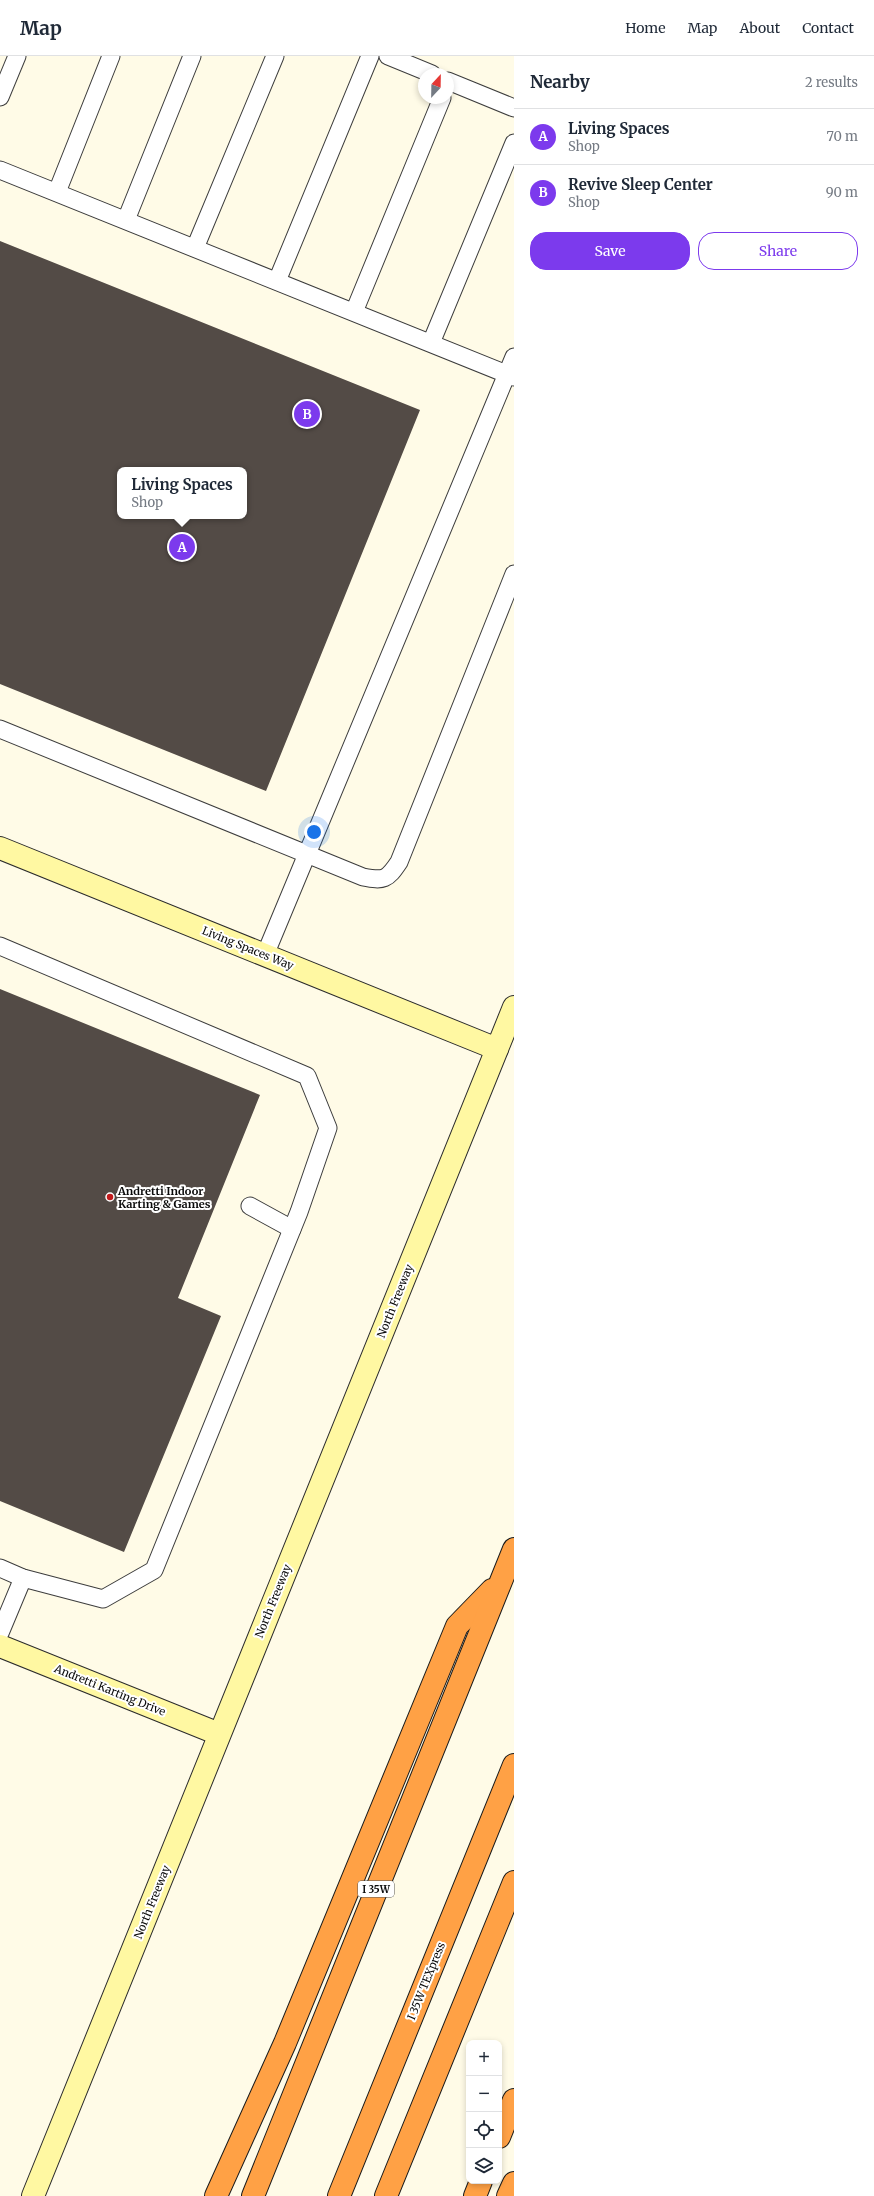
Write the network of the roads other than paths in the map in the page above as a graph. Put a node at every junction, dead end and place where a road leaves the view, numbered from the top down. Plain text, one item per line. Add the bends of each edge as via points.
1 (17, 56) edge
2 (111, 56) edge
3 (192, 56) edge
4 (275, 56) edge
5 (370, 56) edge
6 (388, 56) edge
7 (418, 68) edge
8 (454, 84) edge
9 (0, 97) edge
10 (440, 104) edge
11 (514, 108) edge
12 (514, 143) edge
13 (0, 170) edge
14 (57, 192) junction
15 (126, 220) junction
16 (195, 248) junction
17 (277, 281) junction
18 (354, 312) junction
19 (431, 343) junction
20 (514, 357) edge
21 (510, 376) edge
22 (514, 574) edge
23 (0, 728) edge
24 (0, 848) edge
25 (307, 854) junction
26 (0, 946) edge
27 (265, 955) junction
28 (514, 1007) edge
29 (496, 1050) junction
30 (250, 1206) dead end
31 (292, 1229) junction
32 (514, 1549) edge
33 (0, 1568) edge
34 (23, 1578) junction
35 (500, 1582) junction
36 (0, 1633) edge
37 (0, 1646) edge
38 (219, 1734) junction
39 (514, 1765) edge
40 (514, 1882) edge
41 (514, 2100) edge
42 (502, 2130) edge
43 (514, 2183) edge
44 (480, 2184) edge
45 (33, 2196) edge
46 (216, 2196) edge
47 (253, 2196) edge
48 (339, 2196) edge
49 (386, 2196) edge
50 (475, 2196) edge
51 (508, 2196) edge

1 - 9 lane
2 - 14 lane
3 - 15 lane
4 - 16 lane
5 - 17 lane
6 - 7 lane
8 - 11 lane
10 - 18 lane
12 - 19 lane
13 - 14 lane
14 - 15 lane
15 - 16 lane
16 - 17 lane
17 - 18 lane
18 - 19 lane
19 - 21 lane
20 - 21 lane
21 - 25 lane
22 - 25 lane via 399,862 389,877 378,880 363,877
23 - 25 lane
24 - 27 main road, Living Spaces Way
25 - 27 lane
26 - 31 lane via 307,1076 328,1128
27 - 29 main road, Living Spaces Way
28 - 29 main road, North Freeway
29 - 38 main road, North Freeway
30 - 31 lane
31 - 34 lane via 154,1570 103,1598
32 - 35 highway, I 35W
33 - 34 lane
34 - 36 lane
35 - 46 highway via 457,1626 285,2044
35 - 47 highway, I 35W
37 - 38 main road, Andretti Karting Drive
38 - 45 main road, North Freeway
39 - 48 highway, I 35W TEXpress
40 - 49 highway
41 - 42 highway
43 - 51 highway
44 - 50 highway

